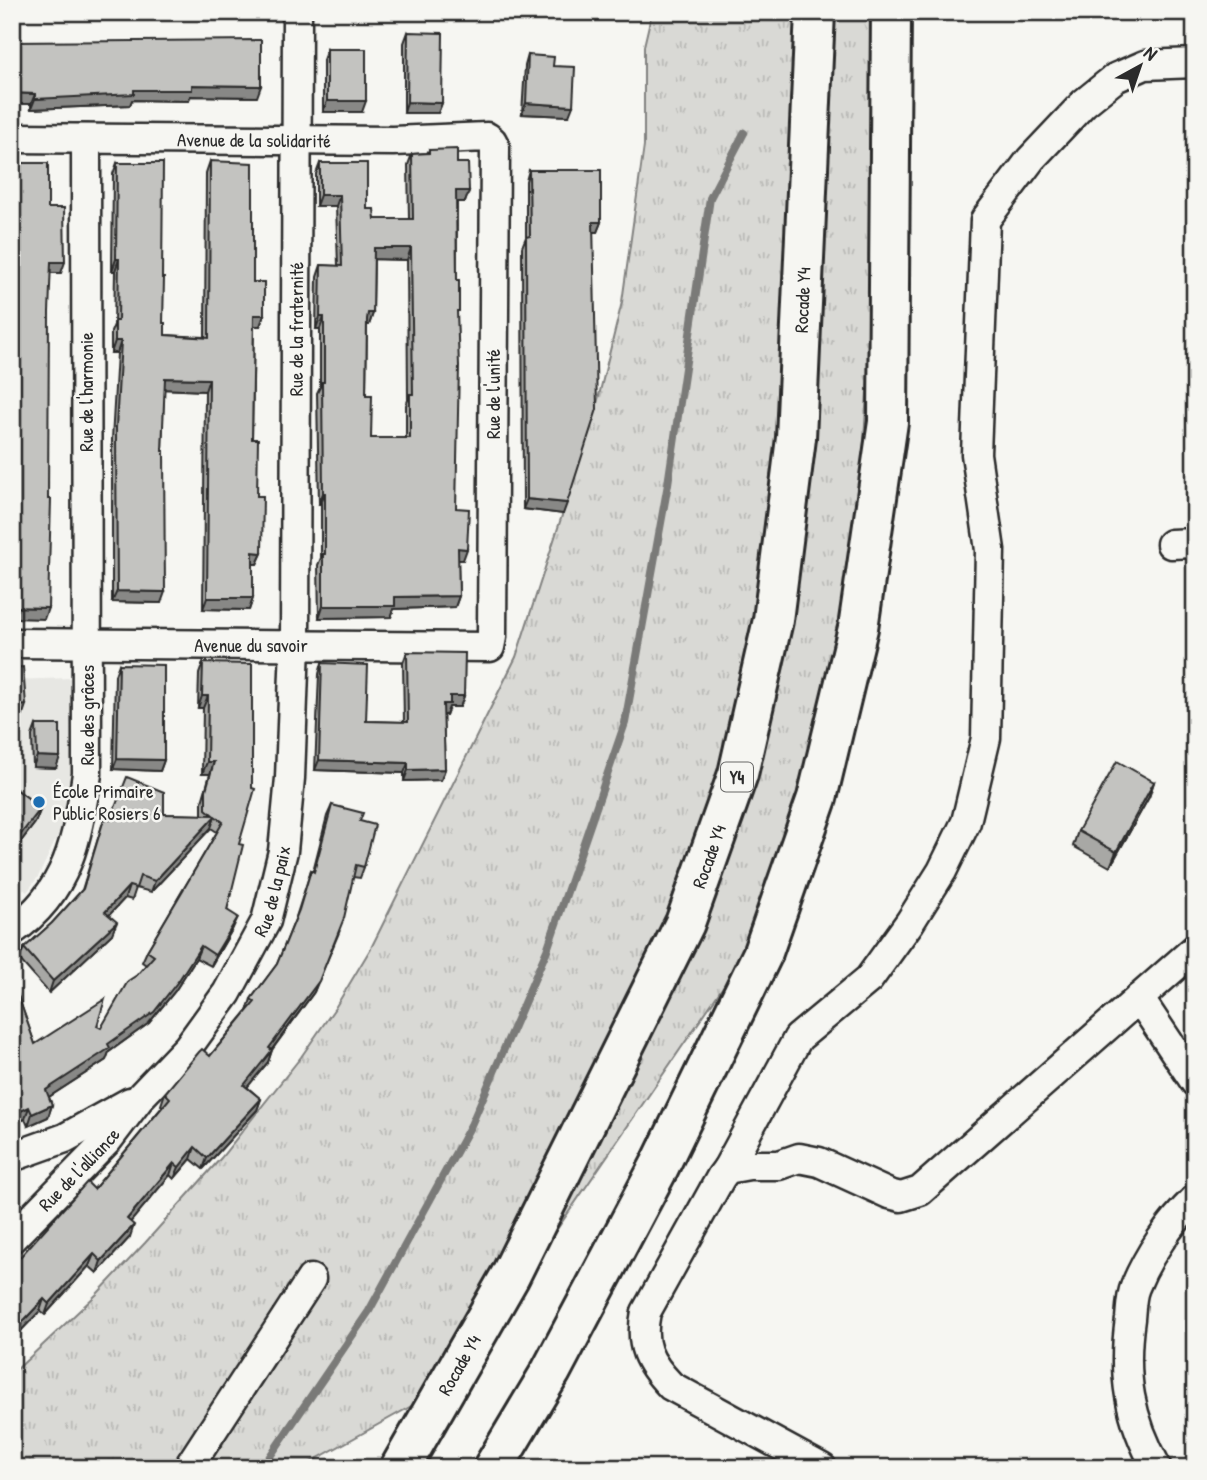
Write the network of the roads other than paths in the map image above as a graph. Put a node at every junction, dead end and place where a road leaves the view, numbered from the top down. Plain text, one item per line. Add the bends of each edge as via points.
1 (297, 12) edge
2 (815, 12) edge
3 (891, 12) edge
4 (1195, 63) edge
5 (12, 138) edge
6 (86, 139) junction
7 (295, 140) junction
8 (492, 141) joint
9 (12, 643) edge
10 (86, 644) junction
11 (295, 645) junction
12 (490, 647) joint
13 (12, 931) edge
14 (1195, 949) edge
15 (1139, 998) junction
16 (1195, 1082) edge
17 (142, 1095) junction
18 (12, 1157) edge
19 (727, 1169) junction
20 (1195, 1199) edge
21 (12, 1238) edge
22 (311, 1279) dead end
23 (188, 1468) edge
24 (400, 1468) edge
25 (493, 1468) edge
26 (822, 1468) edge
27 (1157, 1468) edge

1 - 7 street, Rue de la fraternité
2 - 24 highway, Rocade Y4 / Y4 via 796,438 773,621 738,774 685,923 510,1276
3 - 25 highway via 888,422 858,628 817,798 762,955 551,1371
4 - 19 street via 1145,65 1115,78 1084,103 1031,159 985,220 976,454 990,550 986,738 966,822 942,871 869,979 798,1038
5 - 6 street, Avenue de la solidarité
6 - 7 street, Avenue de la solidarité
6 - 10 street, Rue de l'harmonie
7 - 8 street, Avenue de la solidarité via 487,137
7 - 11 street, Rue de la fraternité
8 - 12 street, Rue de l'unité
9 - 10 street, Avenue du savoir
10 - 11 street, Avenue du savoir
10 - 13 street, Rue des grâces via 87,774 78,832 62,879 28,920
11 - 12 street, Avenue du savoir
11 - 17 street, Rue de la paix via 284,851 266,921 219,1004 188,1047
14 - 15 street
15 - 16 street
15 - 19 street via 920,1191 901,1197 889,1194 819,1162 799,1158 779,1165
17 - 18 street via 65,1138
17 - 21 street, Rue de l'alliance via 107,1141
19 - 26 street via 646,1312 643,1343 653,1368 671,1386
20 - 27 street via 1179,1214 1134,1289 1125,1349 1130,1405
22 - 23 street

